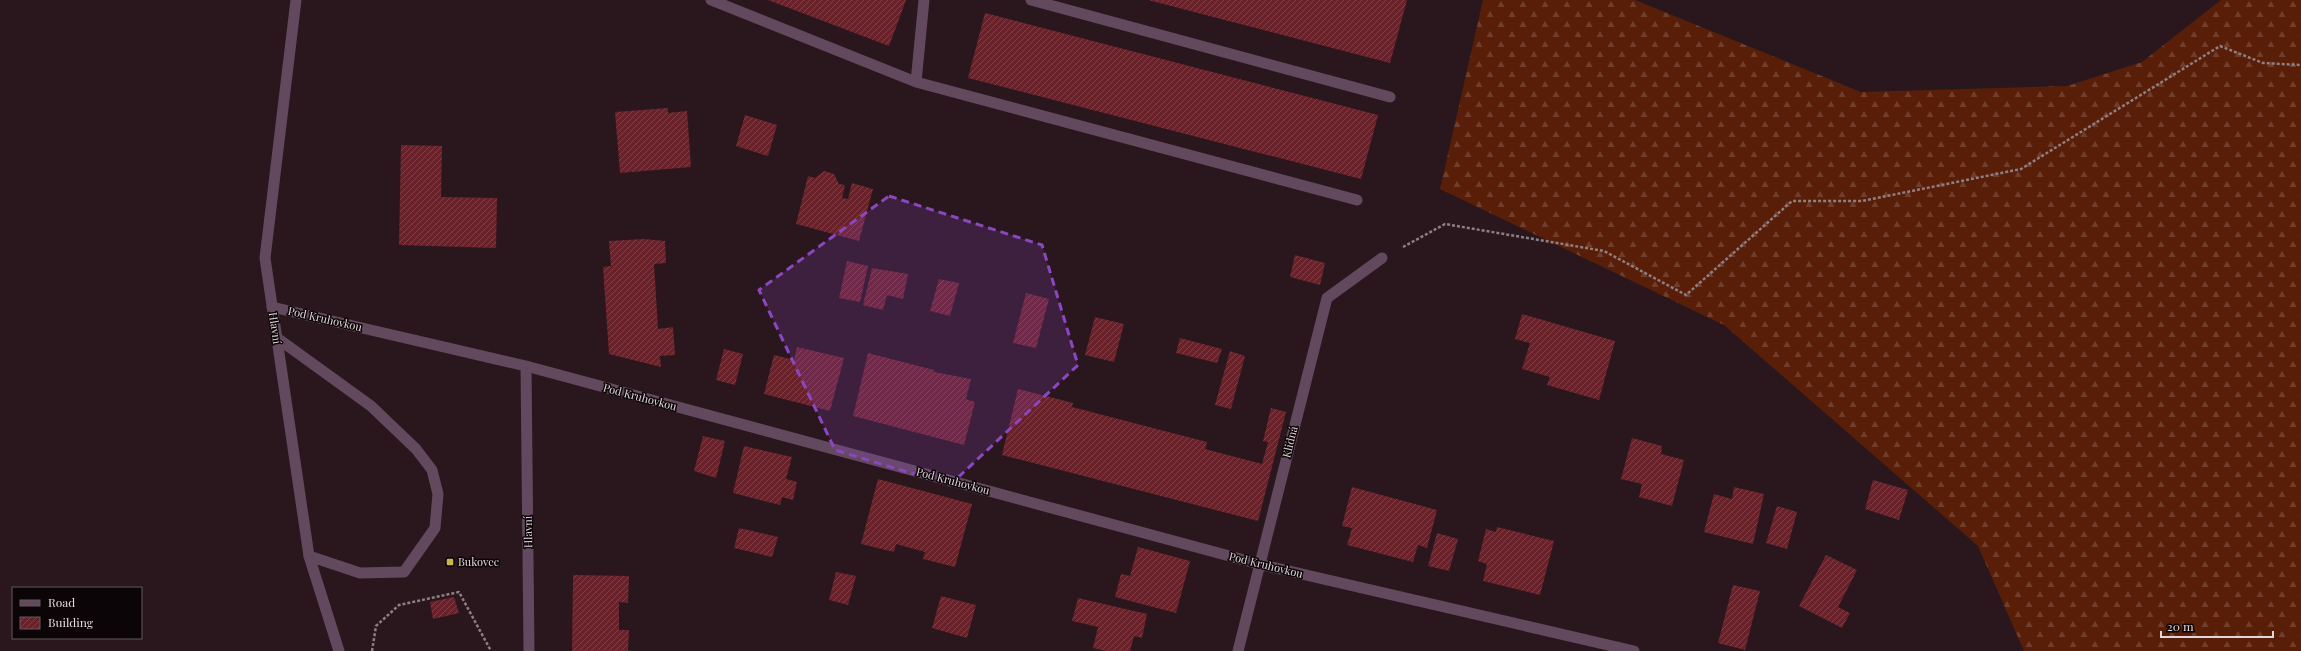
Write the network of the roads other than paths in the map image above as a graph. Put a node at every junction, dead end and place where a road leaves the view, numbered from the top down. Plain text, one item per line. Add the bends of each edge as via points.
1 (296, 0) edge
2 (711, 0) edge
3 (924, 0) edge
4 (1031, 0) edge
5 (916, 82) junction
6 (1390, 97) dead end
7 (1358, 200) dead end
8 (1382, 258) road end
9 (272, 307) junction
10 (277, 338) junction
11 (526, 366) junction
12 (309, 556) junction
13 (1259, 564) junction
14 (339, 651) edge
15 (529, 651) edge
16 (1238, 651) edge
17 (1634, 651) edge

1 - 9 street, Hlavní via 265,258
2 - 5 street
3 - 5 street
4 - 6 street
5 - 7 street
8 - 13 street, Klidná via 1327,298
9 - 10 street, Hlavní
9 - 11 street, Pod Kruhovkou
10 - 12 street, Hlavní
10 - 12 street via 371,406 416,449 432,470 438,494 435,528 404,572 360,573
11 - 13 street, Pod Kruhovkou
11 - 15 street, Hlavní
12 - 14 street, Hlavní
13 - 16 street, Klidná
13 - 17 street, Pod Kruhovkou

